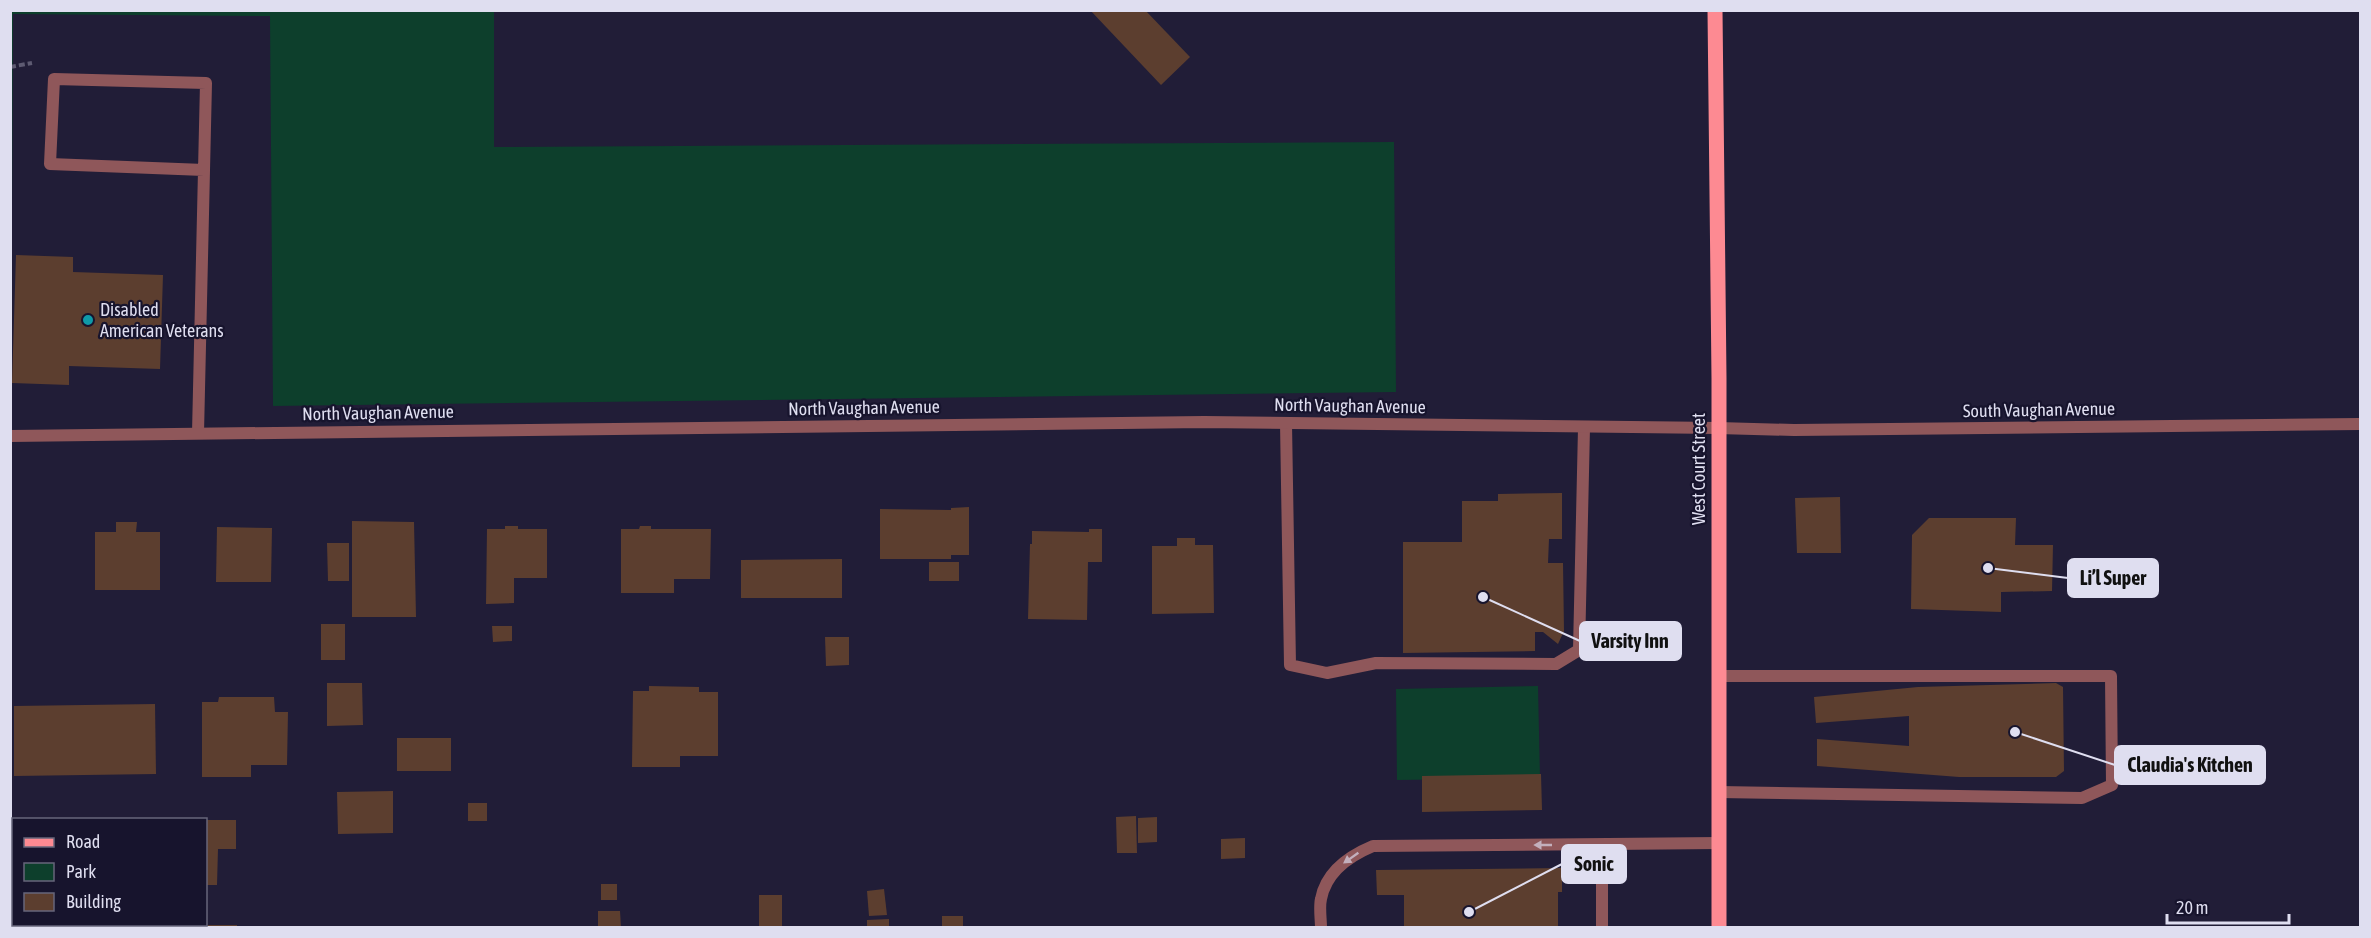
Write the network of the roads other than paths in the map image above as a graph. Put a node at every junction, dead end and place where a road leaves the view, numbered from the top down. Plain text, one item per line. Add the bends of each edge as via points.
1 (1715, 10) edge
2 (204, 170) junction
3 (1286, 423) junction
4 (2361, 424) edge
5 (1584, 428) junction
6 (1718, 428) junction
7 (198, 433) junction
8 (10, 436) edge
9 (1718, 676) junction
10 (1719, 792) junction
11 (1719, 843) junction
12 (1602, 845) junction
13 (1321, 927) edge
14 (1602, 927) edge
15 (1719, 927) edge

1 - 6 main road, West Court Street
2 - 2 street via 206,83 54,79 50,164
2 - 7 street
3 - 5 street, North Vaughan Avenue
3 - 5 street via 1290,665 1327,673 1376,663 1556,664 1579,650
3 - 7 street, North Vaughan Avenue
4 - 6 street, South Vaughan Avenue
5 - 6 street, North Vaughan Avenue
6 - 9 main road, West Court Street
7 - 8 street, North Vaughan Avenue
9 - 10 main road, West Court Street
9 - 10 street via 2111,676 2112,785 2082,798
10 - 11 main road, West Court Street
11 - 12 street
11 - 15 main road, West Court Street
12 -> 13 street via 1373,846 1352,855 1333,873 1321,898
12 - 14 street

